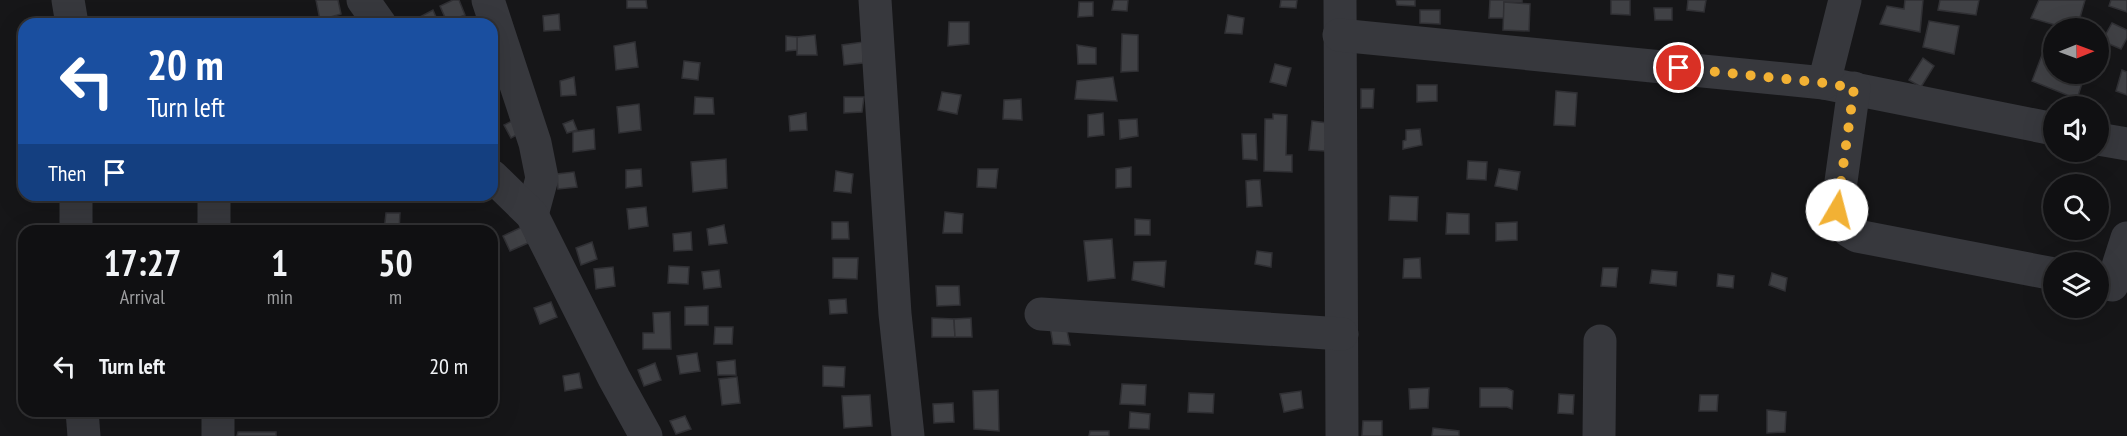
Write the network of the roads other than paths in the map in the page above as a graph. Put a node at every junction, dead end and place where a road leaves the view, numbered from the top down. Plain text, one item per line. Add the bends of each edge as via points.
1 (68, 0) edge
2 (363, 0) edge
3 (488, 0) edge
4 (875, 0) edge
5 (1340, 0) edge
6 (1845, 0) edge
7 (71, 18) edge
8 (376, 18) edge
9 (494, 18) edge
10 (498, 30) edge
11 (1339, 35) junction
12 (1839, 85) junction
13 (2043, 127) edge
14 (2109, 141) edge
15 (2127, 144) edge
16 (498, 182) edge
17 (76, 201) edge
18 (214, 201) edge
19 (532, 216) junction
20 (76, 225) edge
21 (214, 225) edge
22 (2127, 238) edge
23 (2043, 272) edge
24 (2112, 286) edge
25 (1041, 314) dead end
26 (1342, 334) junction
27 (1600, 340) dead end
28 (82, 417) edge
29 (218, 417) edge
30 (84, 436) edge
31 (218, 436) edge
32 (646, 436) edge
33 (908, 436) edge
34 (1342, 436) edge
35 (1599, 436) edge

1 - 7 street
2 - 8 street
3 - 9 street
4 - 33 street
5 - 11 street
6 - 12 street
10 - 19 street via 535,143 542,178
11 - 12 street
11 - 26 street
12 - 13 street
12 - 23 street via 1837,210 1849,231 1857,236
14 - 15 street
16 - 19 street
17 - 20 street
18 - 21 street
19 - 32 street
22 - 24 street
25 - 26 street
26 - 34 street
27 - 35 street
28 - 30 street
29 - 31 street

